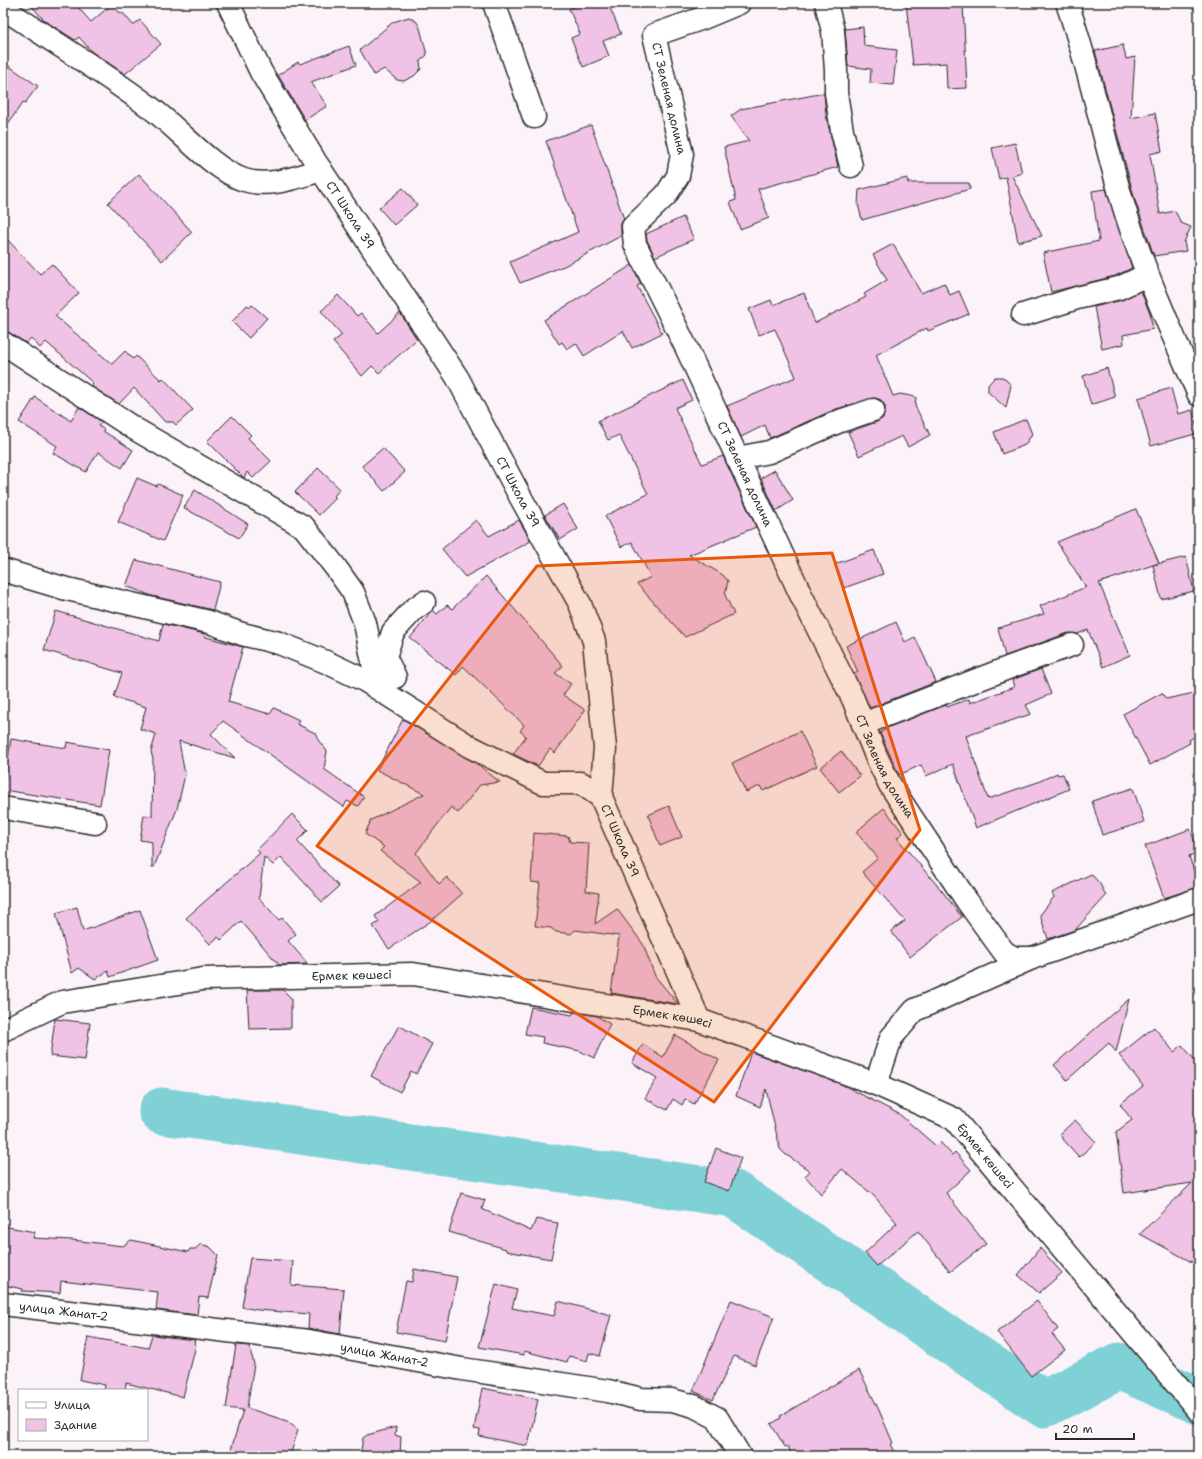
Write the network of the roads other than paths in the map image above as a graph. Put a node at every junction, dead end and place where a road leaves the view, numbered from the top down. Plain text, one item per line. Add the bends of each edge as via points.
1 (228, 3) edge
2 (494, 3) edge
3 (739, 3) edge
4 (826, 3) edge
5 (1067, 3) edge
6 (3, 8) edge
7 (534, 117) dead end
8 (851, 166) dead end
9 (321, 170) junction
10 (1147, 275) junction
11 (1023, 315) dead end
12 (3, 343) edge
13 (1199, 395) edge
14 (873, 410) dead end
15 (737, 458) junction
16 (3, 570) edge
17 (424, 602) dead end
18 (1072, 645) dead end
19 (386, 692) junction
20 (410, 708) junction
21 (863, 724) junction
22 (601, 797) junction
23 (3, 808) edge
24 (95, 824) dead end
25 (1198, 901) edge
26 (1032, 958) junction
27 (699, 1020) junction
28 (3, 1030) edge
29 (876, 1084) junction
30 (3, 1304) edge
31 (1199, 1411) edge
32 (740, 1456) edge

1 - 9 street, СТ Школа 39 via 262,72
2 - 7 street
3 - 15 street, СТ Зеленая долина via 654,35 682,154 678,176 666,195 633,227 635,244 644,265 686,347
4 - 8 street via 833,31 836,93
5 - 10 street via 1081,45 1123,203
6 - 9 street via 152,109 229,174 265,183 289,180
9 - 22 street, СТ Школа 39 via 458,377 580,604 595,649 605,748
10 - 11 street via 1120,288
10 - 13 street
12 - 19 street via 135,429 304,527 353,592 365,623 374,667
14 - 15 street via 840,421 770,452
15 - 21 street, СТ Зеленая долина
16 - 19 street via 63,588 209,622 242,634 279,643 326,662
17 - 20 street via 393,632 385,658
18 - 21 street
19 - 20 street
20 - 22 street via 469,746 543,783 582,783
21 - 26 street, СТ Зеленая долина via 890,785 987,929 1004,952 1014,958
22 - 27 street, СТ Школа 39
23 - 24 street
25 - 26 street, СТ Зеленая долина
26 - 29 street, СТ Зеленая долина via 915,1010 891,1038
27 - 28 street, Ермек көшесі via 413,974 203,979 62,1002
27 - 29 street, Ермек көшесі
29 - 31 street, Ермек көшесі via 954,1119
30 - 32 street, улица Жанат-2 via 309,1341 462,1369 608,1391 641,1399 672,1400 694,1406 717,1418

